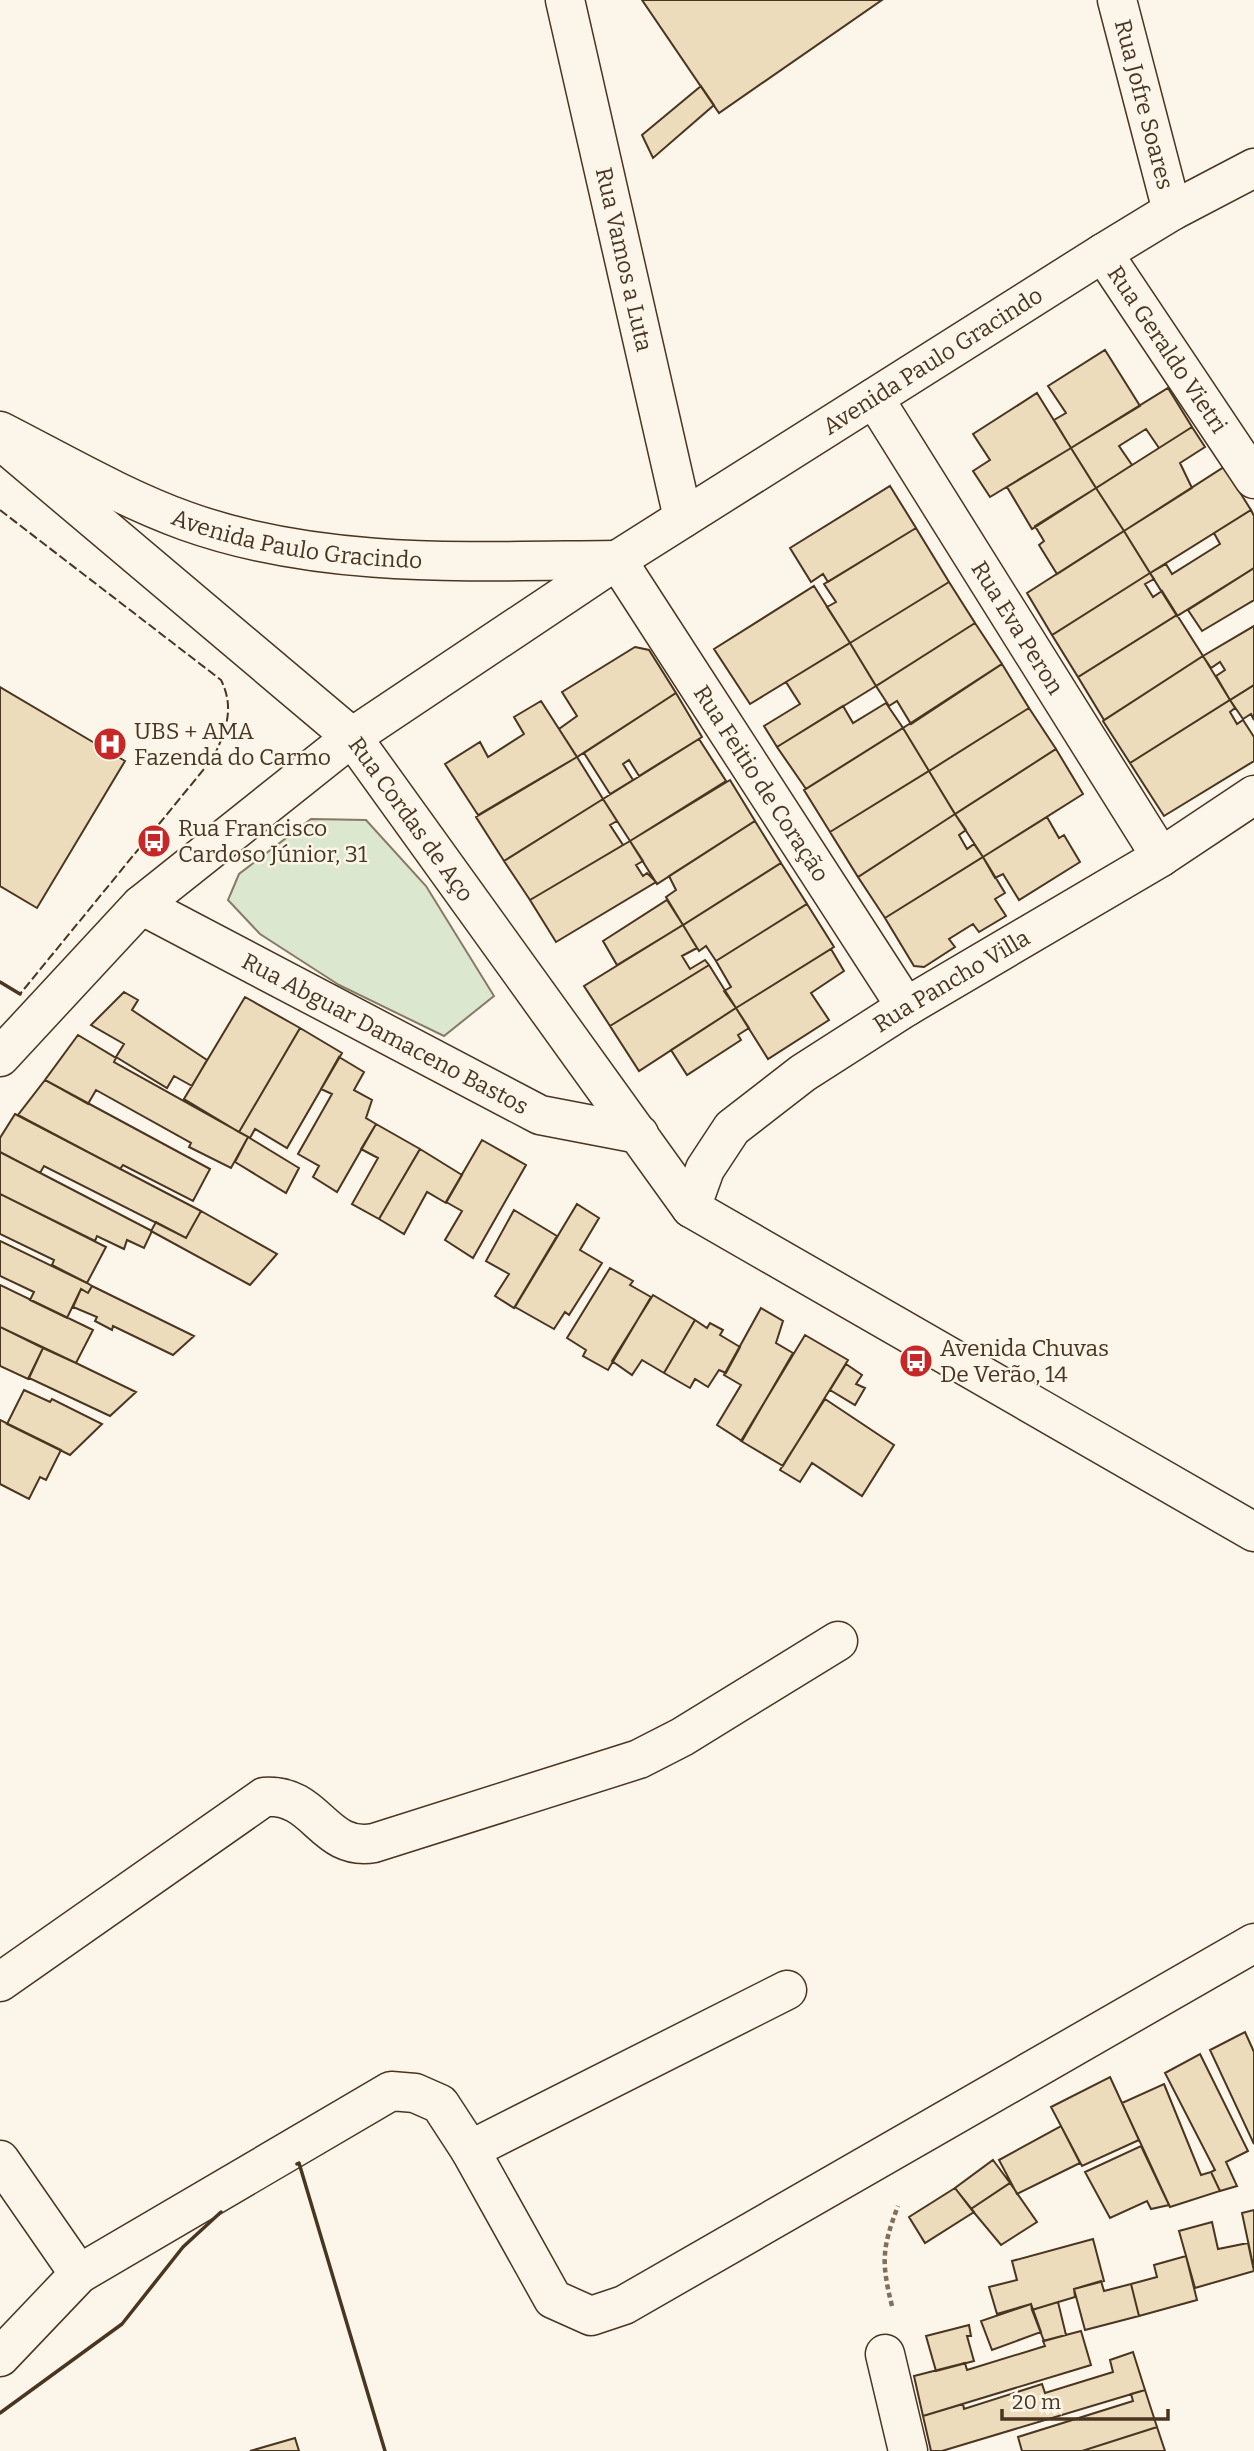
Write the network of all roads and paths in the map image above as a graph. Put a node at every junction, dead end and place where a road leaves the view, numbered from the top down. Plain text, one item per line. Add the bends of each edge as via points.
1 (565, 0) edge
2 (1117, 0) edge
3 (1254, 168) edge
4 (1172, 211) junction
5 (1103, 253) junction
6 (874, 398) junction
7 (0, 430) edge
8 (0, 440) edge
9 (1254, 479) edge
10 (683, 518) junction
11 (617, 560) junction
12 (352, 737) junction
13 (1254, 795) edge
14 (1161, 856) junction
15 (141, 905) junction
16 (906, 1007) junction
17 (0, 1057) edge
18 (639, 1134) junction
19 (691, 1208) junction
20 (1254, 1532) edge
21 (838, 1641) dead end
22 (1254, 1943) edge
23 (0, 1982) edge
24 (786, 1990) dead end
25 (915, 2139) junction
26 (470, 2150) junction
27 (0, 2160) edge
28 (79, 2274) junction
29 (894, 2316) dead end
30 (885, 2354) dead end
31 (0, 2357) edge
32 (908, 2451) edge

1 - 10 street, Rua Vamos a Luta
2 - 4 street, Rua Jofre Soares
3 - 4 street, Avenida Paulo Gracindo
4 - 5 street, Avenida Paulo Gracindo
5 - 6 street, Avenida Paulo Gracindo
5 - 9 street, Rua Geraldo Vietri
6 - 10 street, Avenida Paulo Gracindo
6 - 14 street, Rua Eva Peron
7 - 11 street, Avenida Paulo Gracindo via 118,491 185,521 236,537 304,550 435,561
8 - 12 street, Rua Cordas de Aço
10 - 11 street, Avenida Paulo Gracindo
11 - 12 street, Avenida Paulo Gracindo
11 - 16 street, Rua Feitio de Coração
12 - 15 street, Avenida Paulo Gracindo
12 - 18 street, Rua Cordas de Aço
13 - 14 street, Rua Pancho Villa
14 - 16 street, Rua Pancho Villa
15 - 17 street, Avenida Paulo Gracindo
15 - 18 street, Rua Abguar Damaceno Bastos via 540,1115
16 - 19 street, Rua Pancho Villa via 803,1073 732,1128 705,1169
18 - 19 street, Rua Cordas de Aço
19 - 20 street
21 - 23 street via 639,1759 374,1843 357,1846 342,1841 294,1799 264,1797
22 - 25 street
24 - 26 street
25 - 26 street via 624,2305 591,2316 553,2300
25 - 29 path via 912,2178 888,2232 882,2262
26 - 28 street via 440,2104 415,2093 391,2091
27 - 28 street
28 - 31 street
30 - 32 street

